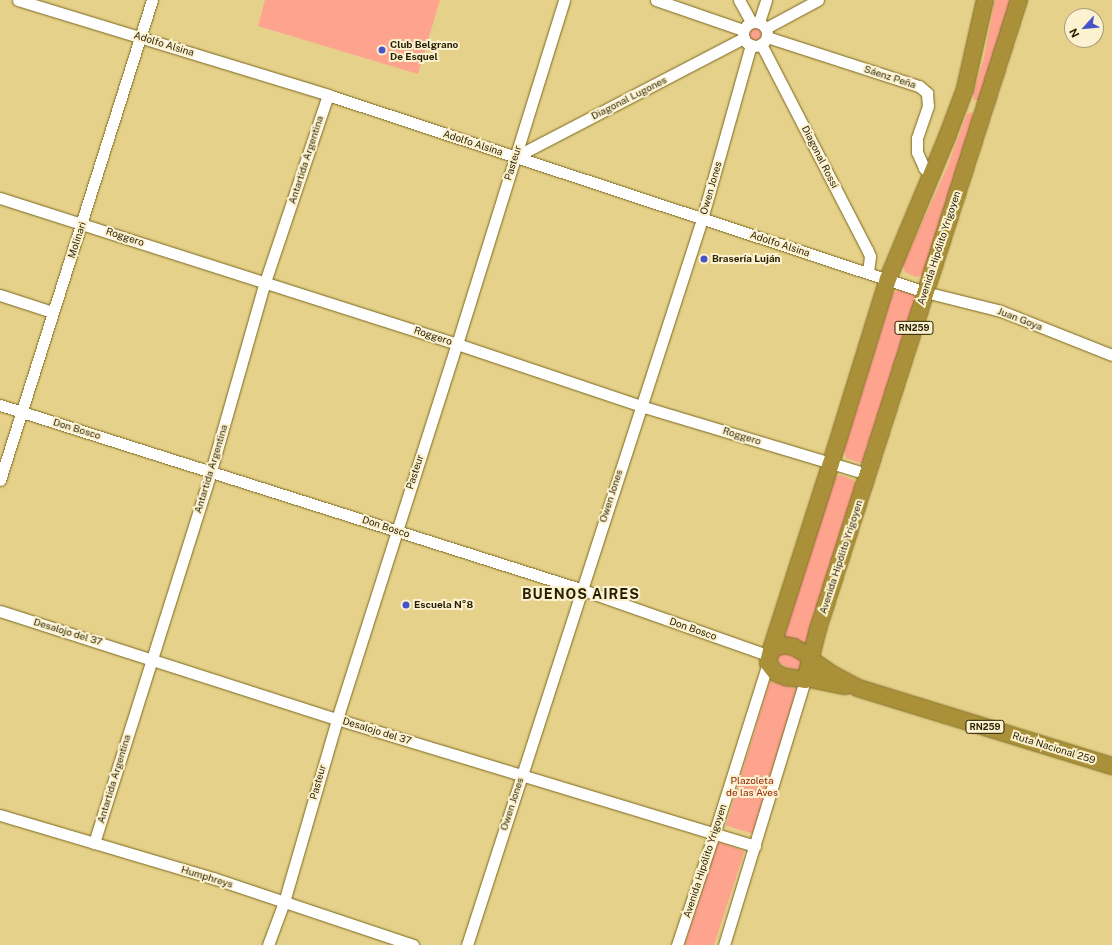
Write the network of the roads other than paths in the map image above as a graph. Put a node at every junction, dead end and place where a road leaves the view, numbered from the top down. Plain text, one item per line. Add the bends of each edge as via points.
1 (18, 0) edge
2 (152, 0) edge
3 (564, 0) edge
4 (656, 0) edge
5 (739, 0) edge
6 (766, 0) edge
7 (818, 0) edge
8 (985, 0) edge
9 (1019, 0) edge
10 (755, 34) junction
11 (140, 36) junction
12 (328, 95) junction
13 (959, 104) junction
14 (982, 114) junction
15 (515, 157) junction
16 (932, 175) junction
17 (0, 198) edge
18 (702, 219) junction
19 (82, 223) junction
20 (868, 272) junction
21 (888, 279) junction
22 (266, 282) junction
23 (925, 292) junction
24 (0, 295) edge
25 (52, 312) junction
26 (457, 344) junction
27 (1112, 355) edge
28 (0, 405) edge
29 (641, 406) junction
30 (20, 412) junction
31 (831, 463) junction
32 (211, 471) junction
33 (867, 474) junction
34 (0, 480) edge
35 (396, 530) junction
36 (580, 589) junction
37 (0, 611) edge
38 (769, 656) junction
39 (809, 657) junction
40 (151, 658) junction
41 (805, 679) junction
42 (858, 688) junction
43 (336, 719) junction
44 (1112, 766) edge
45 (521, 775) junction
46 (0, 815) edge
47 (714, 834) junction
48 (94, 843) junction
49 (755, 846) junction
50 (284, 902) junction
51 (268, 945) edge
52 (413, 945) edge
53 (467, 945) edge
54 (677, 945) edge
55 (724, 945) edge

1 - 11 street, Adolfo Alsina
2 - 11 street, Molinari
3 - 15 street, Pasteur
4 - 10 street, Sáenz Peña
5 - 10 street, Diagonal Rossi
6 - 10 street, Owen Jones
7 - 10 street, Diagonal Lugones
8 - 13 highway, Avenida Hipólito Yrigoyen via 975,51
9 - 14 highway, Avenida Hipólito Yrigoyen / RN259
10 - 15 street, Diagonal Lugones
10 - 16 street, Sáenz Peña via 919,86 927,92 928,106 917,138 917,152 924,168
10 - 18 street, Owen Jones
10 - 20 street, Diagonal Rossi via 867,249 870,256
11 - 12 street, Adolfo Alsina
11 - 19 street, Molinari
12 - 15 street, Adolfo Alsina
12 - 22 street, Antartida Argentina
13 - 14 highway
13 - 16 highway, Avenida Hipólito Yrigoyen
14 - 23 highway, Avenida Hipólito Yrigoyen / RN259
15 - 18 street, Adolfo Alsina
15 - 26 street, Pasteur
16 - 21 highway, Avenida Hipólito Yrigoyen
17 - 19 street, Roggero
18 - 20 street, Adolfo Alsina
18 - 29 street, Owen Jones
19 - 22 street, Roggero
19 - 25 street, Molinari
20 - 21 street, Adolfo Alsina
21 - 23 street, Adolfo Alsina
21 - 31 highway, Avenida Hipólito Yrigoyen
22 - 26 street, Roggero
22 - 32 street, Antartida Argentina
23 - 27 street, Juan Goya via 1002,311
23 - 33 highway, Avenida Hipólito Yrigoyen / RN259
24 - 25 street
25 - 30 street, Molinari
26 - 29 street, Roggero
26 - 35 street, Pasteur
28 - 30 street, Don Bosco
29 - 31 street, Roggero
29 - 36 street, Owen Jones
30 - 32 street, Don Bosco
30 - 34 street, Molinari
31 - 33 street, Roggero
31 - 38 highway, Avenida Hipólito Yrigoyen
32 - 35 street, Don Bosco
32 - 40 street, Antartida Argentina
33 - 39 highway, Avenida Hipólito Yrigoyen / RN259
35 - 36 street, Don Bosco
35 - 43 street, Pasteur
36 - 38 street, Don Bosco
36 - 45 street, Owen Jones
37 - 40 street, Desalojo del 37
38 - 39 highway, RN259 via 782,645 794,647
38 - 41 highway, RN259 via 776,673
38 - 47 street, Avenida Hipólito Yrigoyen
39 - 41 highway, RN259
39 - 42 highway, Ruta Nacional 259 / RN259 via 832,674
40 - 43 street, Desalojo del 37
40 - 48 street, Antartida Argentina
41 - 42 highway, Ruta Nacional 259 / RN259
41 - 49 street
42 - 44 highway, Ruta Nacional 259 / RN259
43 - 45 street, Desalojo del 37
43 - 50 street, Pasteur
45 - 47 street, Desalojo del 37
45 - 53 street, Owen Jones
46 - 48 street, Humphreys
47 - 49 street, Desalojo del 37
47 - 54 street, Avenida Hipólito Yrigoyen
48 - 50 street, Humphreys
49 - 55 street
50 - 51 street, Pasteur
50 - 52 street, Humphreys

